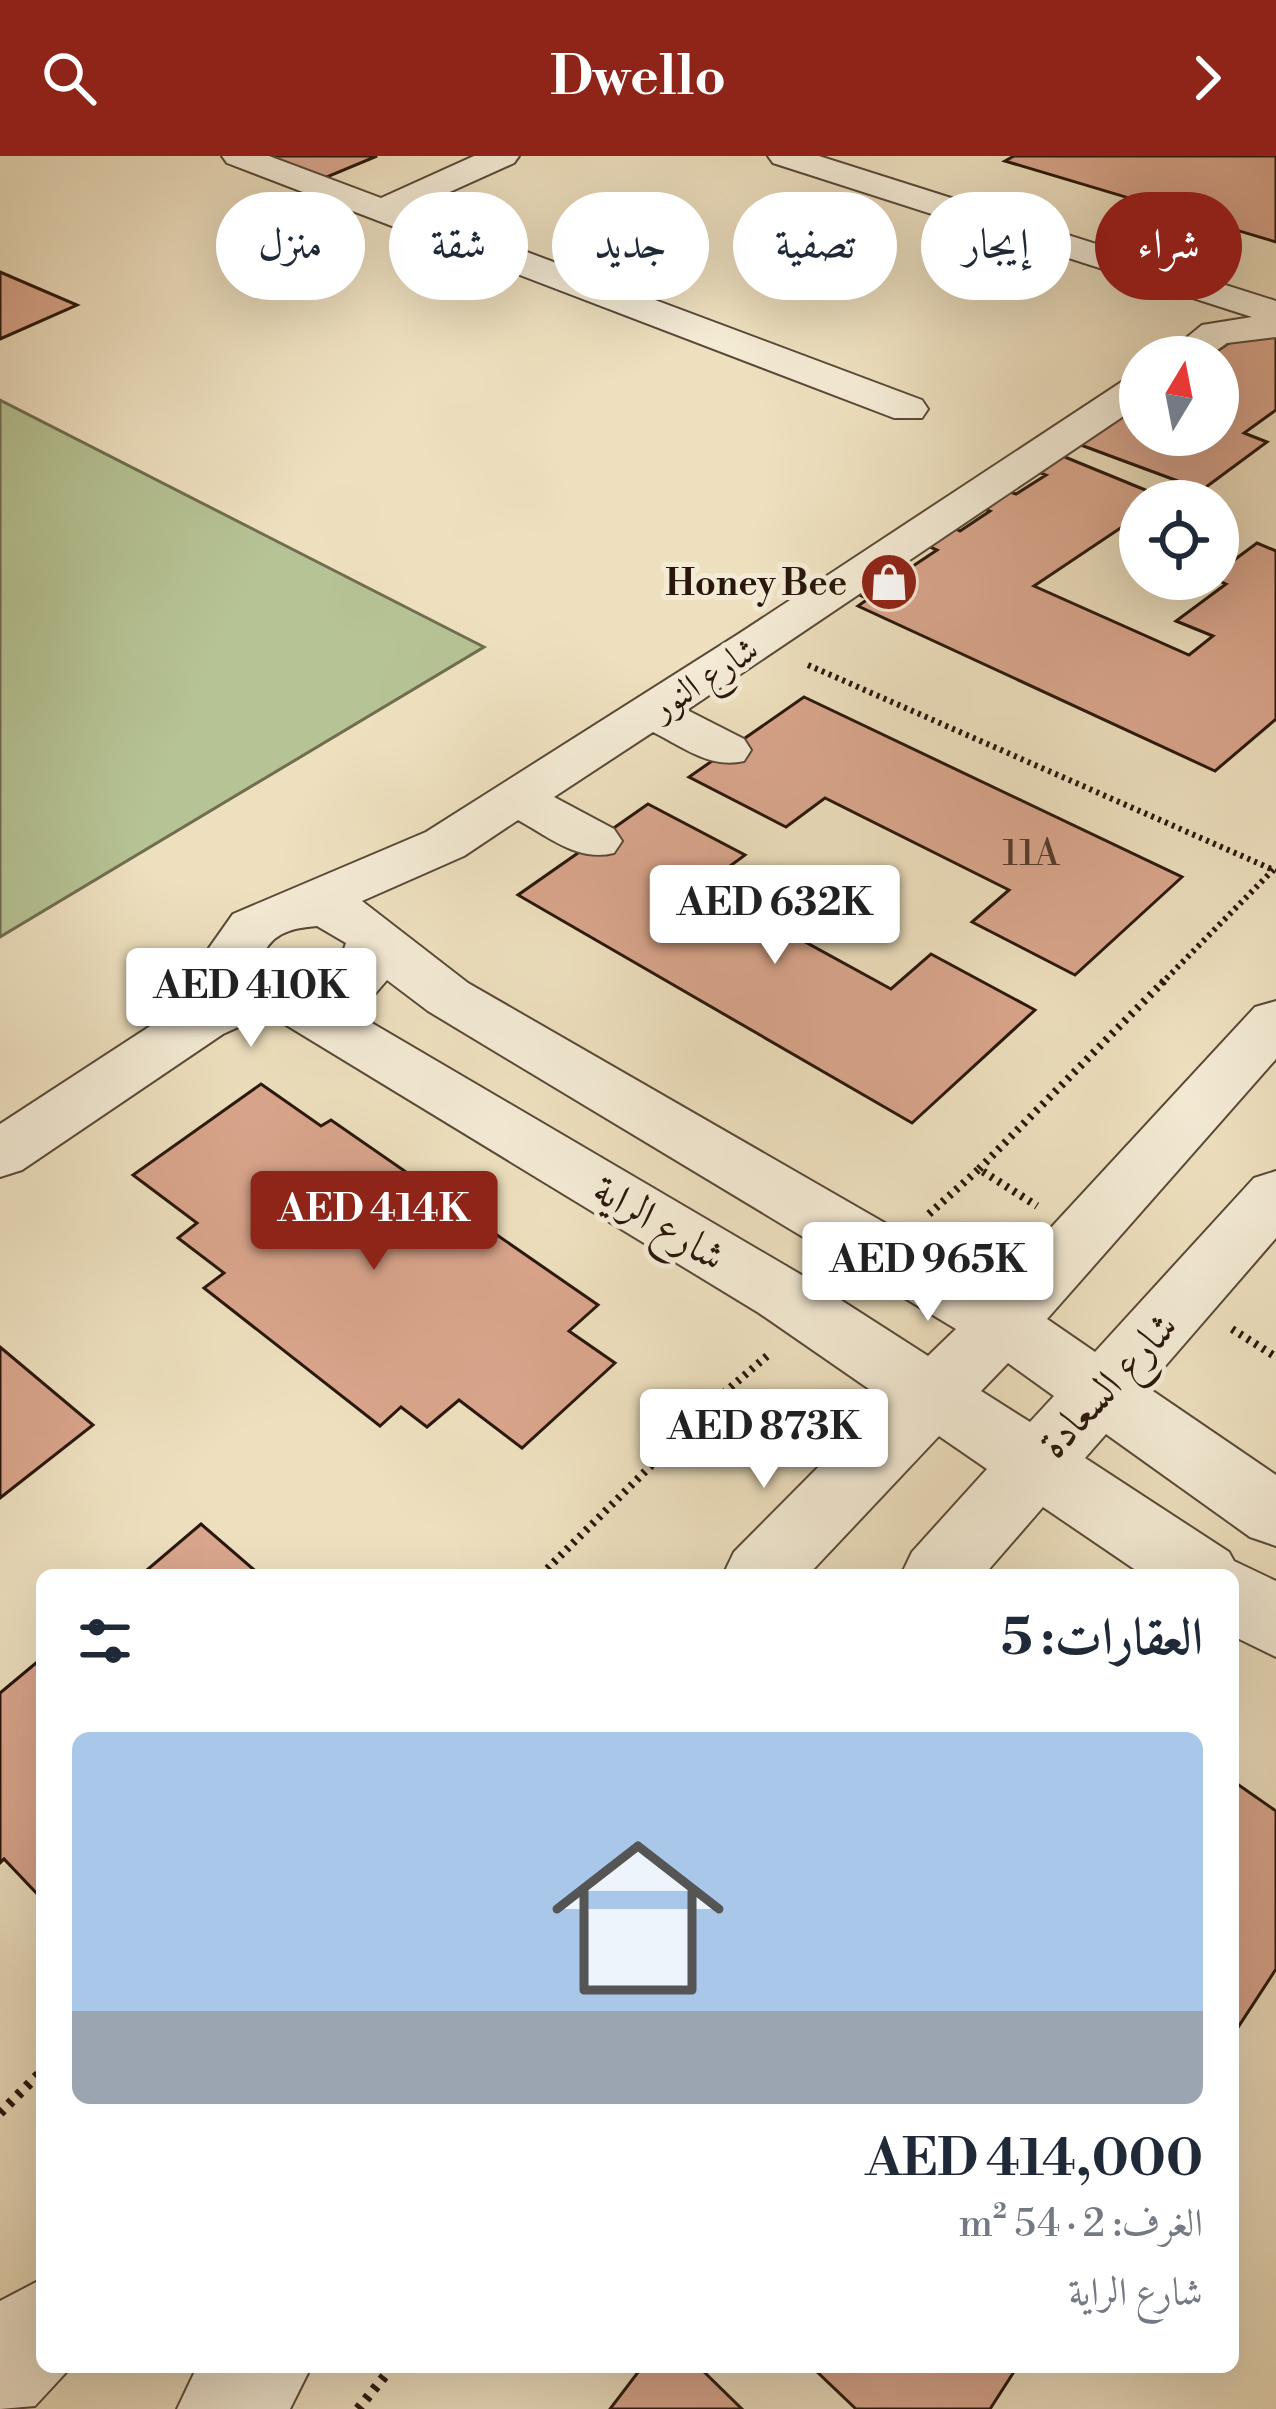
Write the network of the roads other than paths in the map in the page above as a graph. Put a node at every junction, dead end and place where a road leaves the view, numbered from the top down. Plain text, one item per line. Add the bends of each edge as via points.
1 (239, 156) edge
2 (502, 156) edge
3 (784, 156) edge
4 (872, 156) edge
5 (382, 210) junction
6 (1095, 255) edge
7 (1276, 284) edge
8 (1199, 300) edge
9 (1235, 300) edge
10 (1276, 313) edge
11 (1276, 326) edge
12 (1216, 333) junction
13 (1212, 336) edge
14 (1119, 401) edge
15 (908, 410) dead end
16 (651, 711) junction
17 (726, 751) dead end
18 (517, 798) junction
19 (595, 841) dead end
20 (445, 844) junction
21 (296, 909) junction
22 (370, 936) junction
23 (247, 998) junction
24 (1276, 1021) edge
25 (0, 1154) edge
26 (1276, 1195) edge
27 (1003, 1324) junction
28 (933, 1392) junction
29 (1103, 1393) junction
30 (1034, 1463) junction
31 (1276, 1515) edge
32 (766, 1569) edge
33 (943, 1569) edge
34 (1195, 1569) edge
35 (1239, 1598) edge
36 (1276, 1623) edge
37 (36, 2333) edge
38 (0, 2371) edge
39 (257, 2373) edge
40 (226, 2409) edge

1 - 5 street
2 - 5 street
3 - 6 street
4 - 7 street
5 - 15 street
8 - 12 street
9 - 10 street
11 - 12 street
12 - 13 street
14 - 16 street, شارع النور
16 - 17 street
16 - 18 street, شارع النور
18 - 19 street
18 - 20 street, شارع النور
20 - 21 street
20 - 22 street
21 - 22 street via 338,911
21 - 23 street via 275,914 235,948
22 - 23 street via 367,971 353,984 312,1000
22 - 27 street, شارع الراية via 448,997
23 - 25 street
23 - 28 street, شارع الراية via 813,1315
24 - 27 street
26 - 29 street, شارع السعادة
27 - 28 street
27 - 29 street, شارع الراية
28 - 30 street, شارع الراية
28 - 32 street
29 - 30 street, شارع السعادة
29 - 31 street, شارع الراية
30 - 33 street, شارع السعادة
30 - 34 street, شارع الراية
35 - 36 street
37 - 38 street
39 - 40 street

